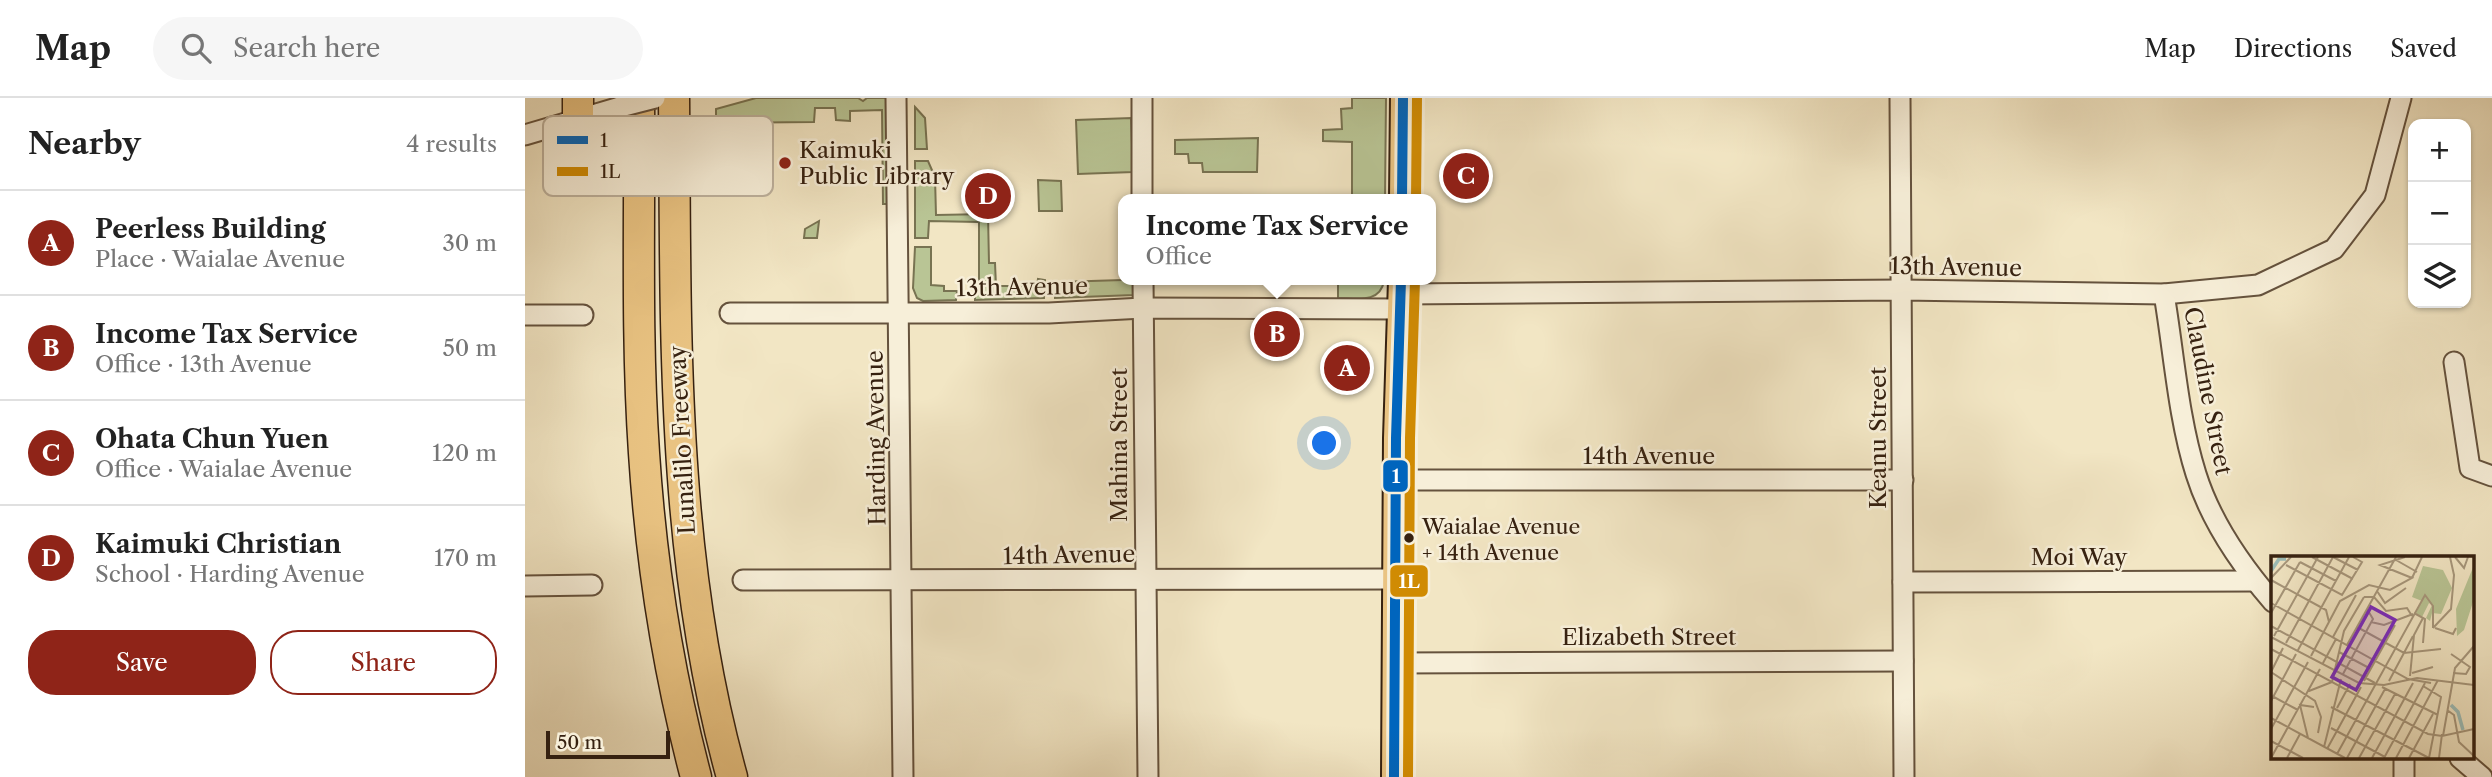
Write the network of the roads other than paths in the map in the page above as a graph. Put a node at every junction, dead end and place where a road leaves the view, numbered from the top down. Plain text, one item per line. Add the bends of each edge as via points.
1 (655, 98) edge
2 (674, 98) edge
3 (896, 98) edge
4 (1142, 98) edge
5 (1403, 98) edge
6 (1901, 98) edge
7 (2400, 98) edge
8 (630, 103) edge
9 (578, 108) edge
10 (562, 116) edge
11 (674, 116) edge
12 (543, 126) edge
13 (525, 135) edge
14 (1142, 194) edge
15 (1402, 194) edge
16 (634, 196) edge
17 (675, 196) edge
18 (1143, 285) edge
19 (1902, 290) junction
20 (1400, 294) edge
21 (2164, 294) junction
22 (1143, 309) junction
23 (730, 313) dead end
24 (899, 313) junction
25 (583, 314) dead end
26 (525, 315) edge
27 (2454, 362) dead end
28 (2492, 475) edge
29 (1903, 480) junction
30 (1396, 481) junction
31 (1144, 578) junction
32 (1395, 579) junction
33 (743, 580) dead end
34 (2255, 581) junction
35 (901, 582) junction
36 (1903, 582) junction
37 (592, 585) dead end
38 (525, 586) edge
39 (2271, 600) edge
40 (1903, 661) junction
41 (1394, 663) junction
42 (2462, 760) edge
43 (696, 777) edge
44 (732, 777) edge
45 (903, 777) edge
46 (1148, 777) edge
47 (1394, 777) edge
48 (1904, 777) edge
49 (2482, 777) edge

1 - 8 street, bridge
2 - 11 highway, Lunalilo Freeway
3 - 24 street, Harding Avenue
4 - 14 street
5 - 15 main road
6 - 19 street, Keanu Street
7 - 21 street, 13th Avenue via 2375,195 2334,250 2258,285
8 - 9 street
9 - 10 street
12 - 13 street
16 - 43 highway, Lunalilo Freeway via 644,454 665,636
17 - 44 highway, Lunalilo Freeway via 683,499 702,644
18 - 22 street, Mahina Street
19 - 20 street, 13th Avenue
19 - 21 street, 13th Avenue
19 - 29 street, Keanu Street
20 - 22 street, 13th Avenue
20 - 30 main road
21 - 34 street, Claudine Street via 2196,475 2215,518
22 - 24 street, 13th Avenue
22 - 31 street, Mahina Street
23 - 24 street, 13th Avenue
24 - 35 street, Harding Avenue
25 - 26 street
27 - 28 street via 2469,468
29 - 30 street, 14th Avenue
29 - 36 street, Keanu Street
30 - 32 main road
31 - 32 street, 14th Avenue
31 - 35 street, 14th Avenue
31 - 46 street, Mahina Street
32 - 41 main road
33 - 35 street, 14th Avenue
34 - 36 street, Moi Way
34 - 39 street, Claudine Street
35 - 45 street, Harding Avenue
36 - 40 street, Keanu Street
37 - 38 street
40 - 41 street, Elizabeth Street
40 - 48 street, Keanu Street
41 - 47 main road
42 - 49 street

